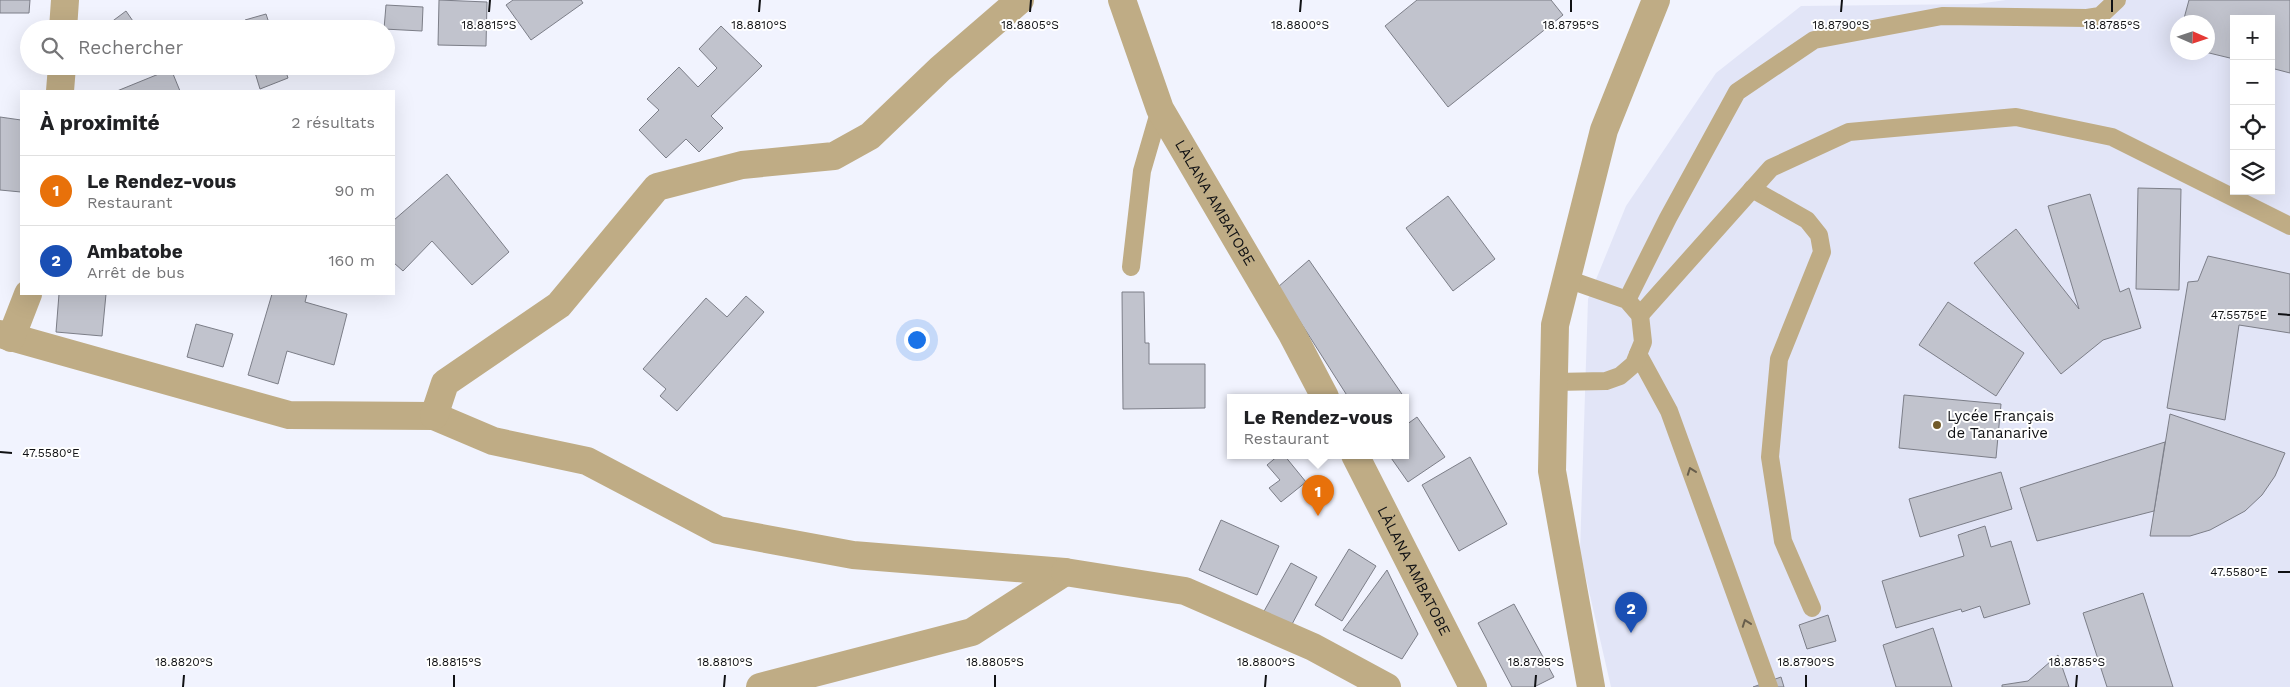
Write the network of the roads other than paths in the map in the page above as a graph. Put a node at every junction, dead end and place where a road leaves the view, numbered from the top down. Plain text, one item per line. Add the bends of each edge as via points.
1 (65, 0) edge
2 (1020, 0) edge
3 (1122, 0) edge
4 (1656, 0) edge
5 (2117, 0) edge
6 (64, 20) edge
7 (61, 75) edge
8 (60, 90) edge
9 (1160, 109) junction
10 (1752, 189) junction
11 (2290, 226) edge
12 (1131, 268) dead end
13 (1567, 278) junction
14 (27, 295) edge
15 (1627, 300) junction
16 (1640, 315) junction
17 (6, 336) edge
18 (1638, 354) junction
19 (1554, 382) junction
20 (1323, 394) edge
21 (434, 416) junction
22 (1357, 459) edge
23 (1066, 572) junction
24 (1812, 608) dead end
25 (760, 687) edge
26 (1387, 687) edge
27 (1473, 687) edge
28 (1591, 687) edge
29 (1769, 687) edge

1 - 6 street
2 - 21 street via 940,69 870,136 834,156 742,165 657,186 559,306 445,383
3 - 9 street, LÀLANA AMBATOBE
4 - 13 street via 1604,130
5 - 15 lane via 2100,16 2088,18 1942,16 1814,40 1737,92
7 - 8 street
9 - 12 lane via 1142,171
9 - 20 street, LÀLANA AMBATOBE via 1292,334
10 - 11 lane via 1771,168 1849,132 2016,117 2112,137
10 - 16 lane
10 - 24 lane via 1807,220 1819,235 1822,252 1779,359 1770,458 1783,540
13 - 15 lane
13 - 19 street via 1555,325
14 - 17 street
15 - 16 lane
16 - 18 lane via 1643,342
17 - 21 street via 289,415
18 - 19 lane via 1634,364 1620,376 1606,381
29 -> 18 lane via 1669,411
19 - 28 street via 1552,471
21 - 23 street via 493,441 587,461 718,530 853,555
22 - 27 street, LÀLANA AMBATOBE
23 - 25 street via 972,632
23 - 26 street via 1185,590 1313,647

